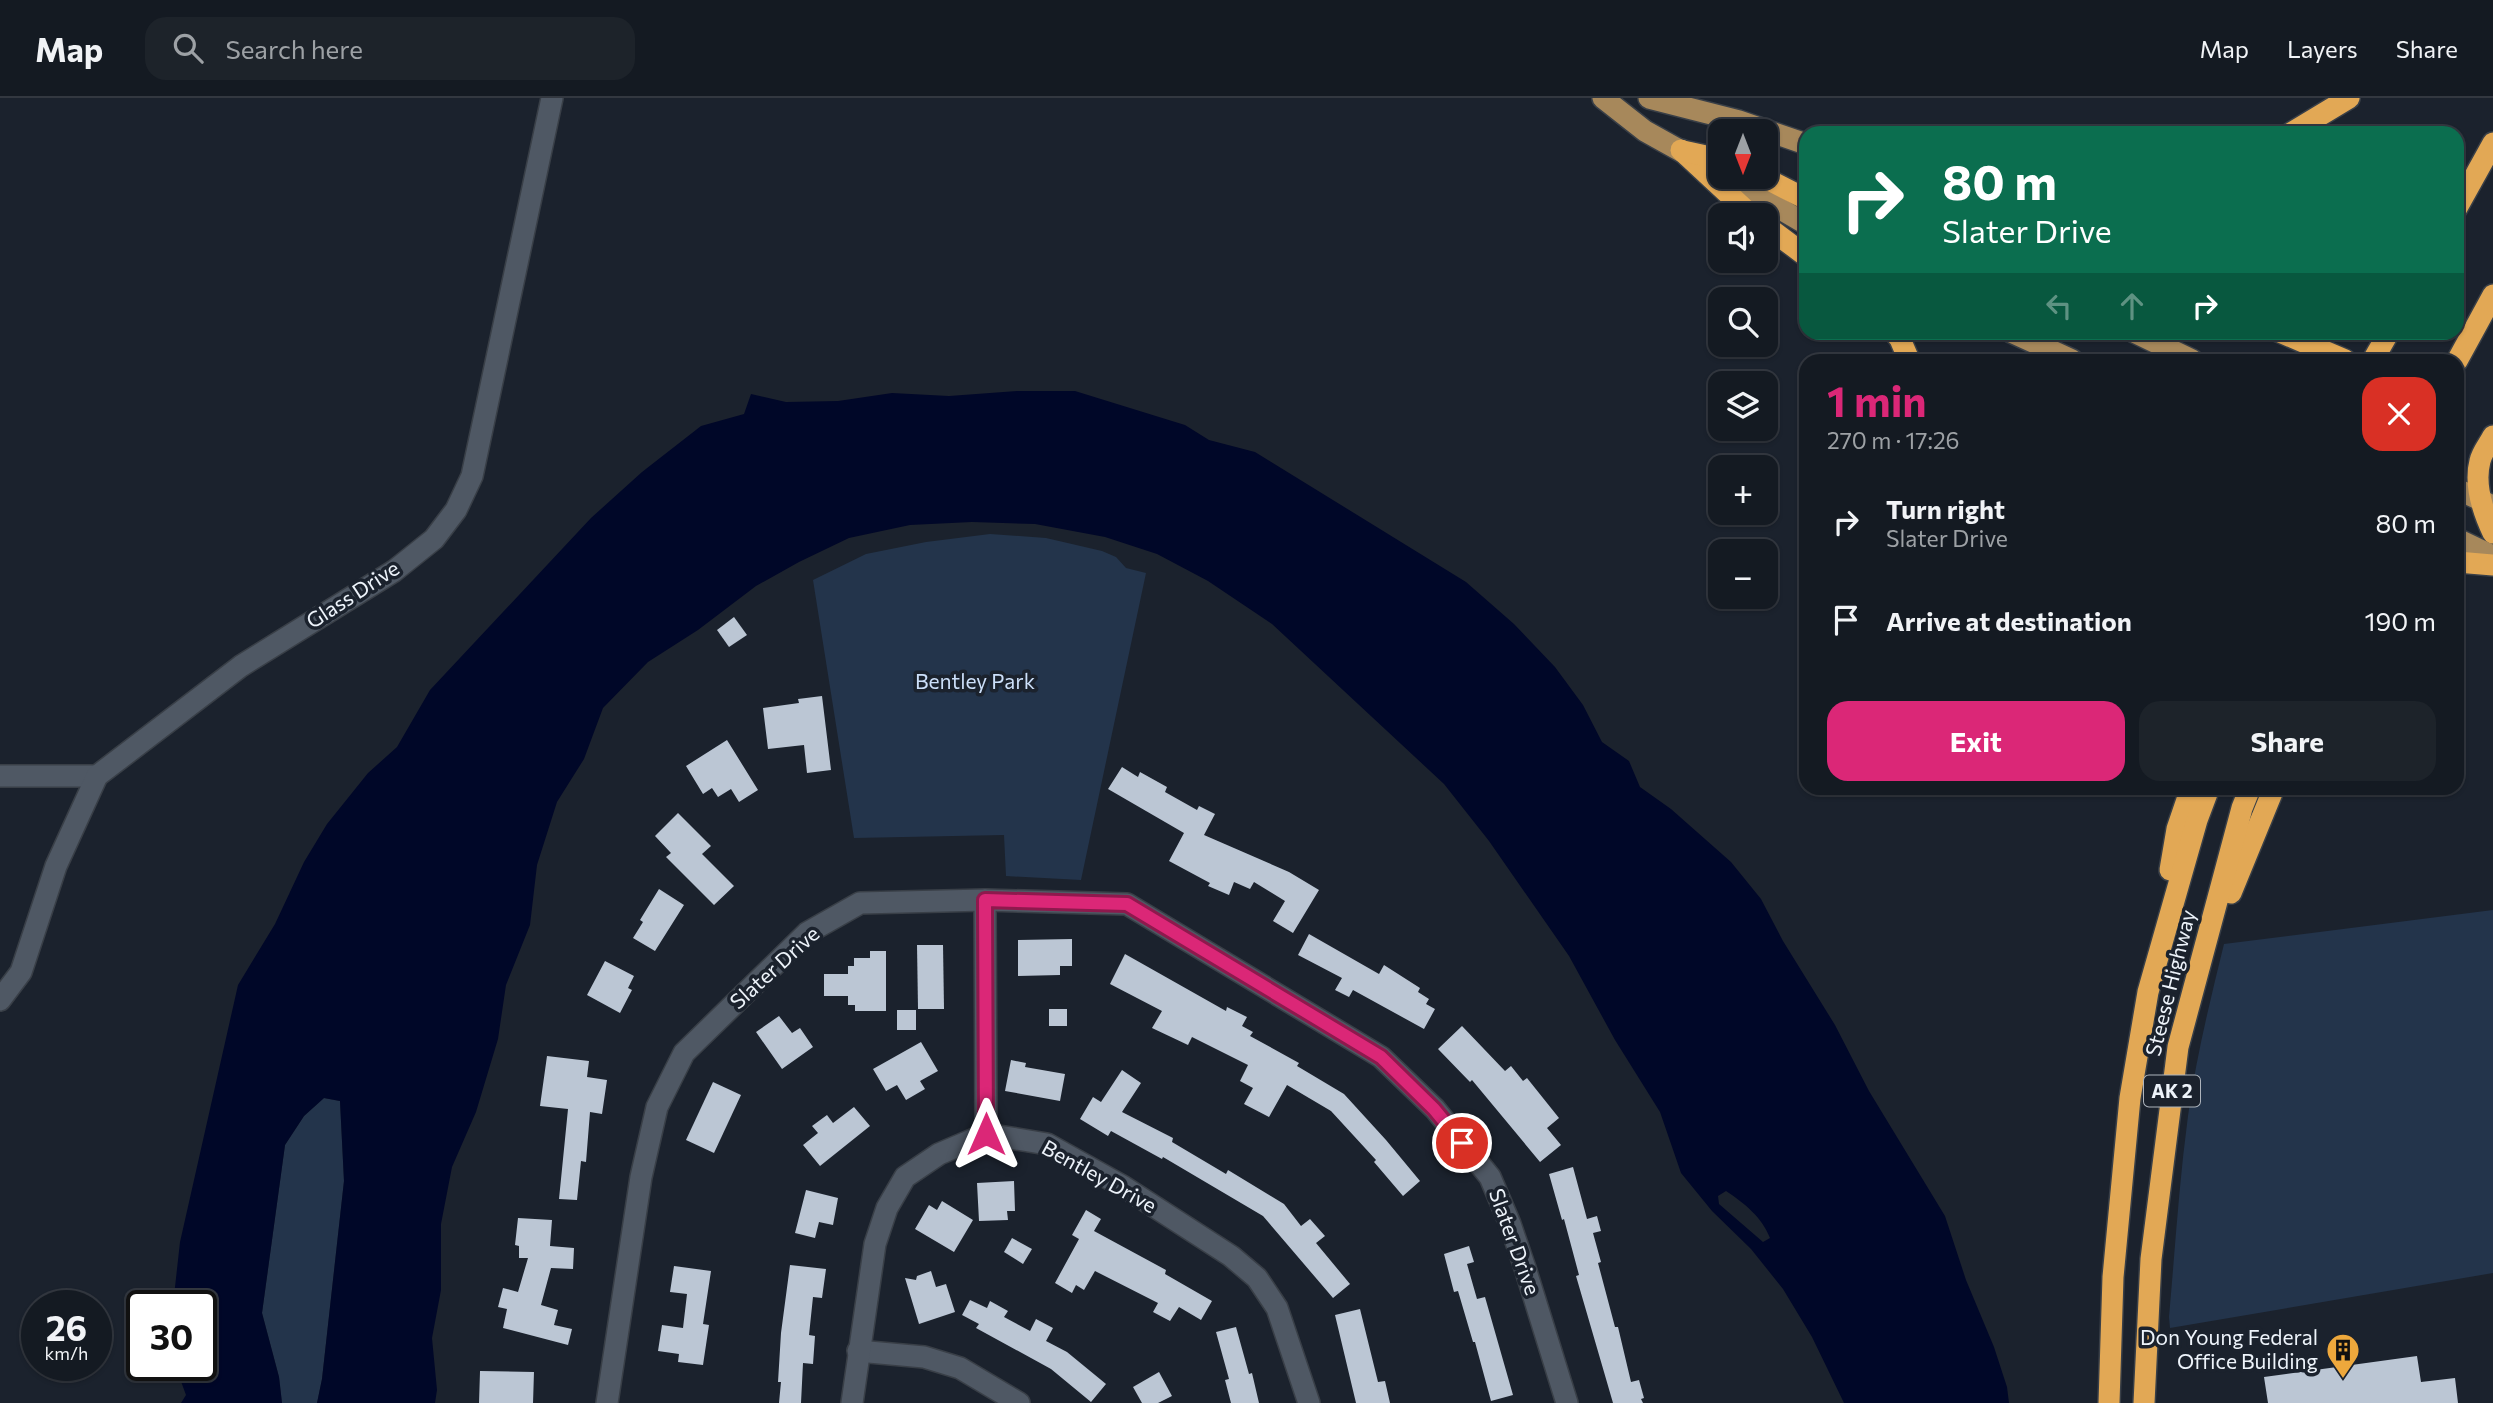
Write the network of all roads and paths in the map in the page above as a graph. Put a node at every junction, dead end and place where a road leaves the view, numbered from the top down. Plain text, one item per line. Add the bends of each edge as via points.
1 (552, 98) edge
2 (1603, 98) edge
3 (1649, 98) edge
4 (2349, 98) edge
5 (2303, 126) edge
6 (1799, 142) edge
7 (2493, 143) edge
8 (1681, 150) junction
9 (1708, 156) edge
10 (1708, 166) edge
11 (1778, 185) edge
12 (1746, 189) edge
13 (1799, 195) edge
14 (2464, 195) edge
15 (1738, 203) edge
16 (1799, 220) edge
17 (1778, 235) edge
18 (1799, 251) edge
19 (2493, 295) edge
20 (2028, 340) edge
21 (2151, 340) edge
22 (2299, 340) edge
23 (2059, 354) edge
24 (2180, 354) edge
25 (2331, 354) edge
26 (2461, 354) edge
27 (2493, 436) edge
28 (2464, 492) edge
29 (2487, 504) edge
30 (2493, 533) edge
31 (2464, 542) edge
32 (2493, 555) edge
33 (2464, 563) edge
34 (2493, 565) edge
35 (0, 776) edge
36 (97, 776) junction
37 (2189, 795) edge
38 (2206, 795) edge
39 (2247, 795) edge
40 (2271, 795) edge
41 (985, 900) junction
42 (2195, 979) junction
43 (2148, 992) junction
44 (0, 999) edge
45 (986, 1134) junction
46 (858, 1351) junction
47 (607, 1403) edge
48 (852, 1403) edge
49 (1019, 1403) edge
50 (1309, 1403) edge
51 (1567, 1403) edge
52 (2109, 1403) edge
53 (2144, 1403) edge

1 - 36 street, Glass Drive via 472,476 457,510 434,539 394,571 241,666
2 - 8 main road via 1644,131
3 - 6 main road
4 - 5 highway
7 - 14 highway
8 - 9 highway
8 - 10 main road
8 - 15 highway
11 - 13 highway
12 - 16 main road
17 - 18 highway
19 - 26 highway
20 - 23 main road
21 - 24 main road
22 - 25 highway
27 - 29 highway via 2480,460 2479,480
28 - 29 main road
29 - 30 highway
31 - 32 main road
33 - 34 highway
35 - 36 street
36 - 44 street, Glass Drive via 56,866 22,972
37 - 43 highway via 2177,830
38 - 43 highway, Steese Highway / AK 2
39 - 42 highway, Steese Highway / AK 2
40 - 42 highway
41 - 45 street
41 - 47 street, Slater Drive via 860,903 807,933 684,1053 657,1107 641,1177
41 - 51 street, Slater Drive via 1127,904 1381,1057 1434,1109 1490,1177 1514,1235
42 - 53 highway, Steese Highway / AK 2 via 2178,1047 2159,1189
43 - 52 highway, Steese Highway / AK 2 via 2130,1098 2113,1277
45 - 46 street via 939,1154 905,1177 887,1208 875,1244
45 - 50 street, Bentley Drive via 1047,1144 1231,1256 1257,1278 1277,1308
46 - 48 street
46 - 49 street via 924,1356 960,1368

